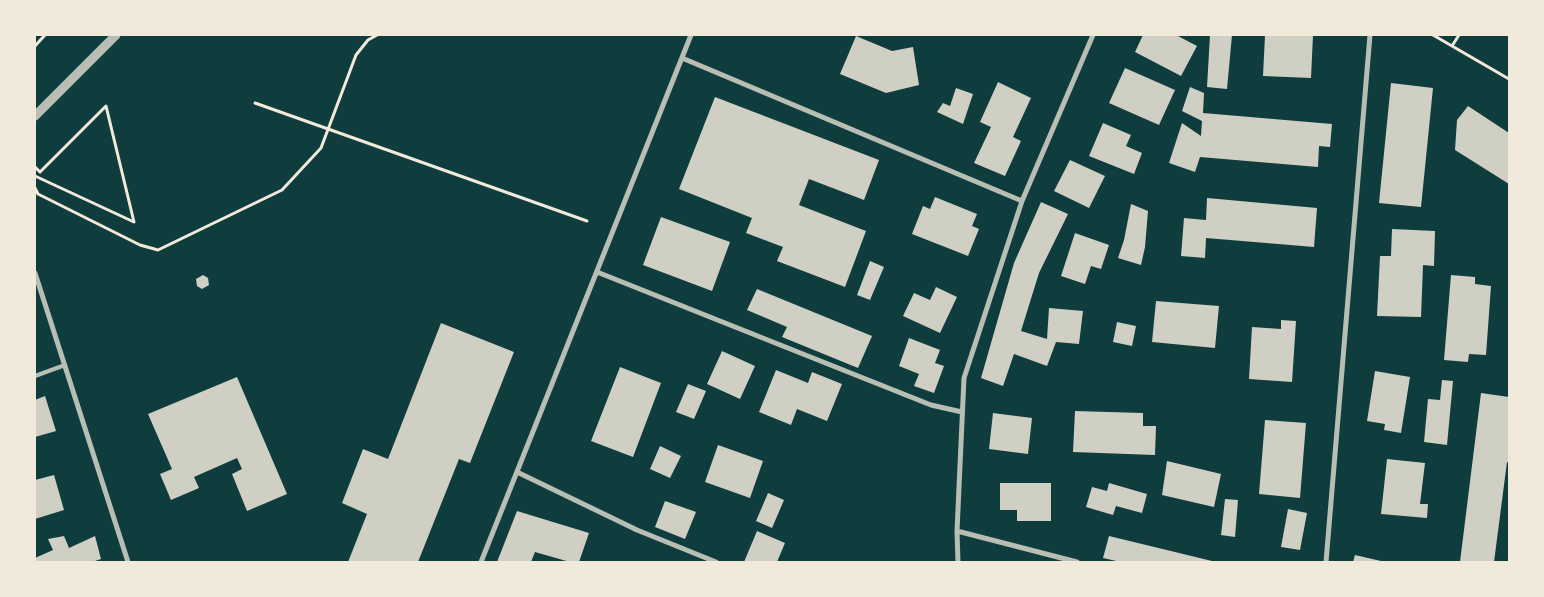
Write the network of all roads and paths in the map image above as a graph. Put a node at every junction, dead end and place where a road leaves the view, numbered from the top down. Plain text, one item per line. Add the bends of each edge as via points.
1 (45, 35) edge
2 (116, 35) edge
3 (377, 35) edge
4 (691, 35) edge
5 (1093, 35) edge
6 (1370, 35) edge
7 (1433, 35) edge
8 (1459, 35) edge
9 (35, 46) edge
10 (1452, 46) junction
11 (682, 58) junction
12 (1509, 79) edge
13 (255, 103) dead end
14 (35, 116) edge
15 (329, 129) junction
16 (35, 167) edge
17 (35, 176) edge
18 (35, 188) edge
19 (1022, 201) junction
20 (587, 221) dead end
21 (597, 272) junction
22 (35, 273) edge
23 (65, 366) junction
24 (35, 376) edge
25 (962, 412) junction
26 (517, 472) junction
27 (957, 531) junction
28 (128, 562) edge
29 (481, 562) edge
30 (716, 562) edge
31 (958, 562) edge
32 (1077, 562) edge
33 (1326, 562) edge

1 - 9 path
2 - 14 street
3 - 15 path via 368,40 356,56
4 - 11 street
5 - 19 street
6 - 33 street
7 - 10 path
8 - 10 path
10 - 12 path
11 - 19 street
11 - 21 street
13 - 15 path
15 - 18 path via 321,148 282,190 158,250 123,237 38,194
15 - 20 path
16 - 17 path via 40,172 106,106 134,222
19 - 25 street via 964,378
21 - 25 street via 931,405
21 - 26 street
22 - 23 street
23 - 24 lane
23 - 28 street
25 - 27 street
26 - 29 street
26 - 30 street via 637,530
27 - 31 street
27 - 32 street

